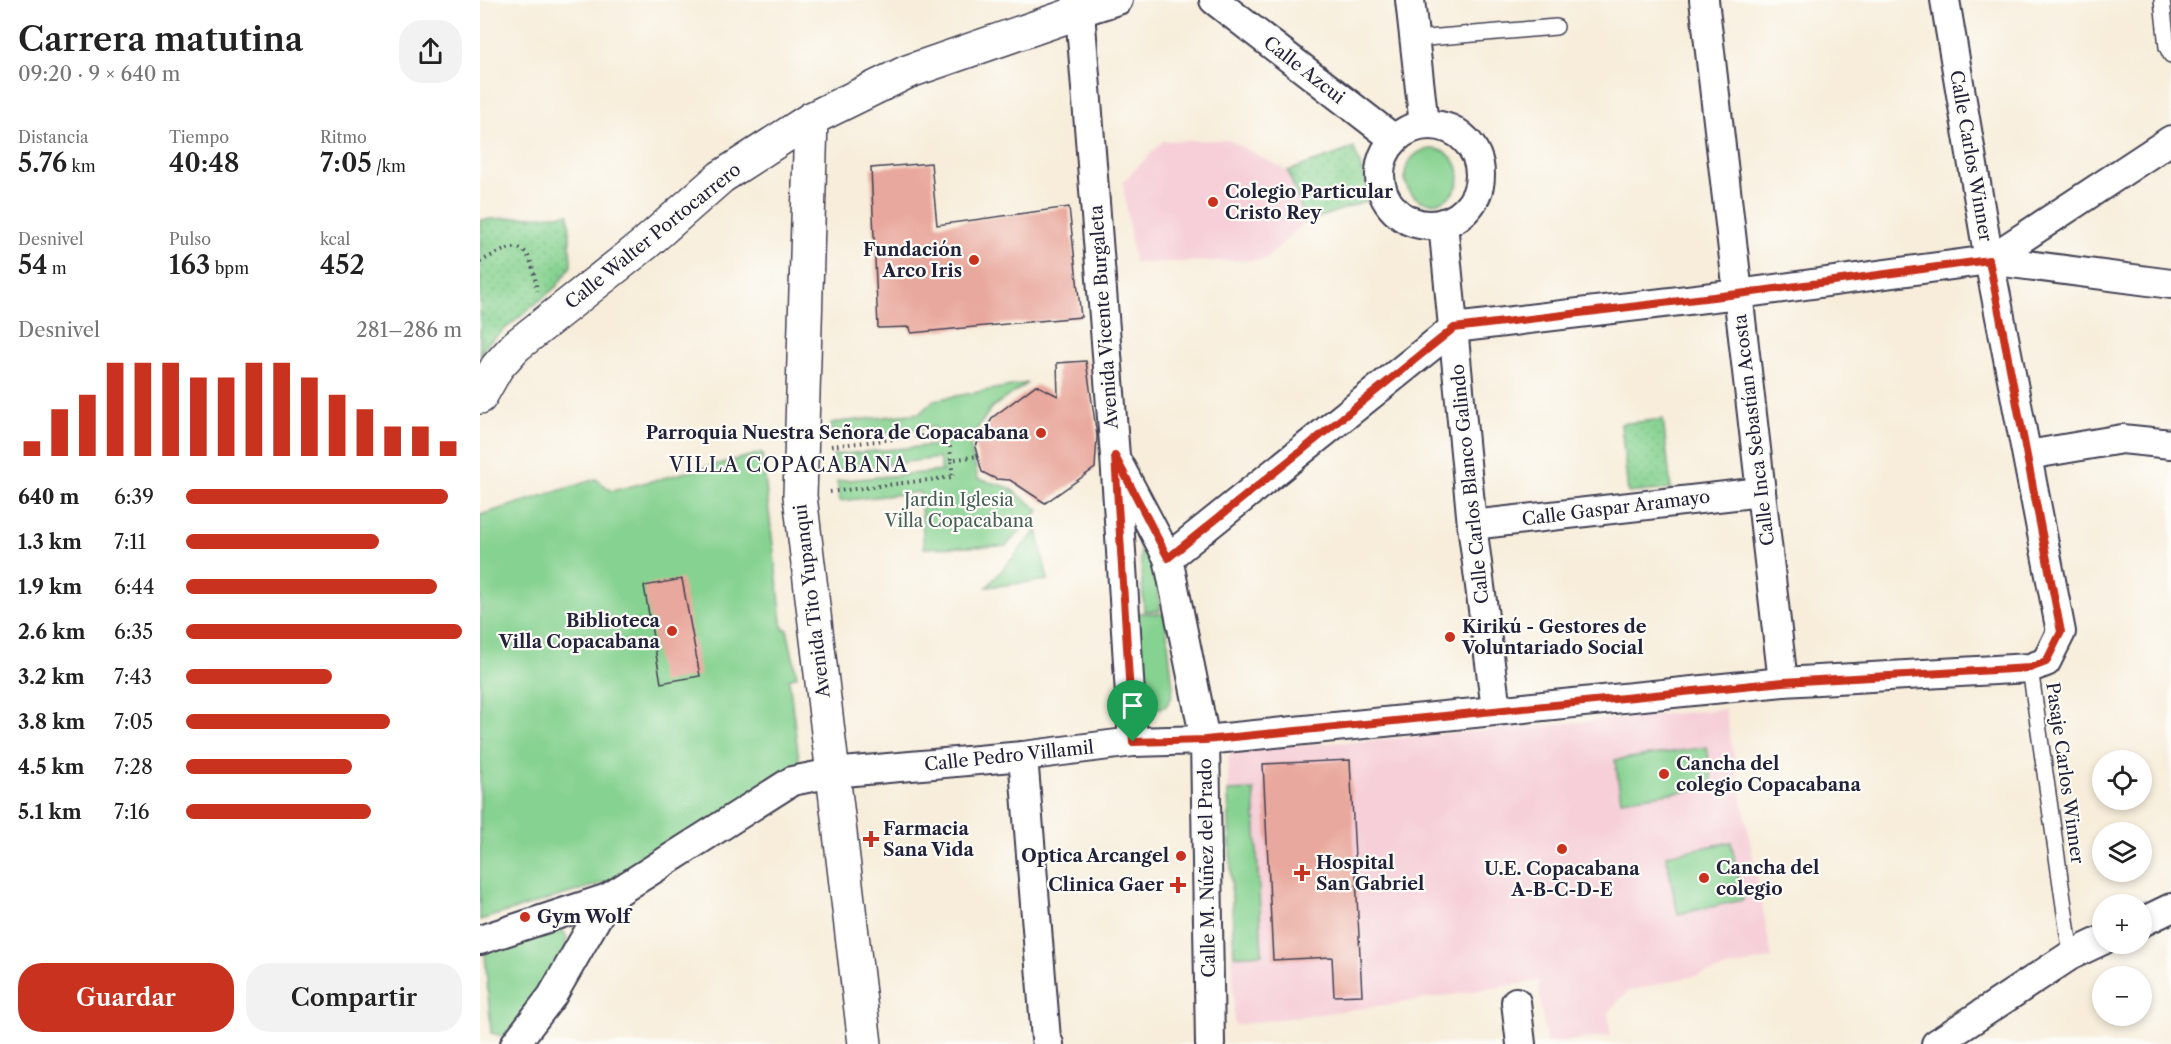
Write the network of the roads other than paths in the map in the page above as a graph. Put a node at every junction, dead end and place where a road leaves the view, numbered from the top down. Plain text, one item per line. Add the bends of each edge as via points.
1 (1118, 0) edge
2 (1214, 0) edge
3 (1410, 0) edge
4 (1704, 0) edge
5 (1945, 0) edge
6 (2162, 0) edge
7 (1079, 6) edge
8 (1556, 27) dead end
9 (1415, 39) junction
10 (2171, 55) edge
11 (811, 119) junction
12 (1424, 125) junction
13 (1394, 139) junction
14 (2171, 140) edge
15 (1443, 223) junction
16 (1989, 260) junction
17 (2171, 284) edge
18 (1738, 294) junction
19 (1454, 328) junction
20 (480, 398) edge
21 (2171, 444) edge
22 (2028, 455) junction
23 (1115, 456) junction
24 (1761, 492) junction
25 (1472, 525) junction
26 (1168, 558) junction
27 (2038, 665) junction
28 (1783, 682) junction
29 (1496, 709) junction
30 (1205, 740) junction
31 (1133, 742) junction
32 (1023, 756) junction
33 (832, 773) junction
34 (608, 898) junction
35 (480, 940) edge
36 (2092, 946) edge
37 (2071, 956) junction
38 (1516, 1002) dead end
39 (515, 1044) edge
40 (866, 1044) edge
41 (1049, 1044) edge
42 (1210, 1044) edge
43 (1521, 1044) edge
44 (1936, 1044) edge

1 - 7 street, Calle Walter Portocarrero
2 - 13 street, Calle Azcui
3 - 9 street
4 - 18 street, Calle Inca Sebastían Acosta
5 - 16 street, Calle Carlos Winner
6 - 10 lane
7 - 11 main road, Calle Walter Portocarrero via 907,72
7 - 23 street, Avenida Vicente Burgaleta
8 - 9 lane
9 - 12 street
11 - 20 main road, Calle Walter Portocarrero via 721,177 645,244 516,346 497,367
11 - 33 main road, Avenida Tito Yupanqui via 800,496
12 - 13 street via 1408,129
12 - 15 street via 1453,130 1474,151 1479,165 1480,180 1468,207
13 - 15 street via 1379,168 1386,200 1410,221
14 - 16 street
15 - 19 street, Calle Carlos Blanco Galindo
16 - 17 street
16 - 18 street
16 - 22 street, Calle Carlos Winner
18 - 19 street
18 - 24 street, Calle Inca Sebastían Acosta
19 - 25 street, Calle Carlos Blanco Galindo
19 - 26 street
21 - 22 street via 2122,439
22 - 27 street, Calle Carlos Winner via 2061,632
23 - 26 street, Calle M. Núñez del Prado
23 - 31 street, Avenida Vicente Burgaleta
24 - 25 street, Calle Gaspar Aramayo
24 - 28 street, Calle Inca Sebastían Acosta
25 - 29 street, Calle Carlos Blanco Galindo
26 - 30 street, Calle M. Núñez del Prado
27 - 28 street, Calle Pedro Villamil
27 - 37 lane, Pasaje Carlos Winner
28 - 29 street, Calle Pedro Villamil
29 - 30 street, Calle Pedro Villamil
30 - 31 street, Calle Pedro Villamil
30 - 42 street, Calle M. Núñez del Prado
31 - 32 street, Calle Pedro Villamil
32 - 33 street, Calle Pedro Villamil
32 - 41 street
33 - 34 street, Calle Pedro Villamil via 792,781
33 - 40 main road, Avenida Tito Yupanqui
34 - 35 street
34 - 39 street, Calle Pedro Villamil via 552,996
36 - 37 street
37 - 44 street
38 - 43 street

